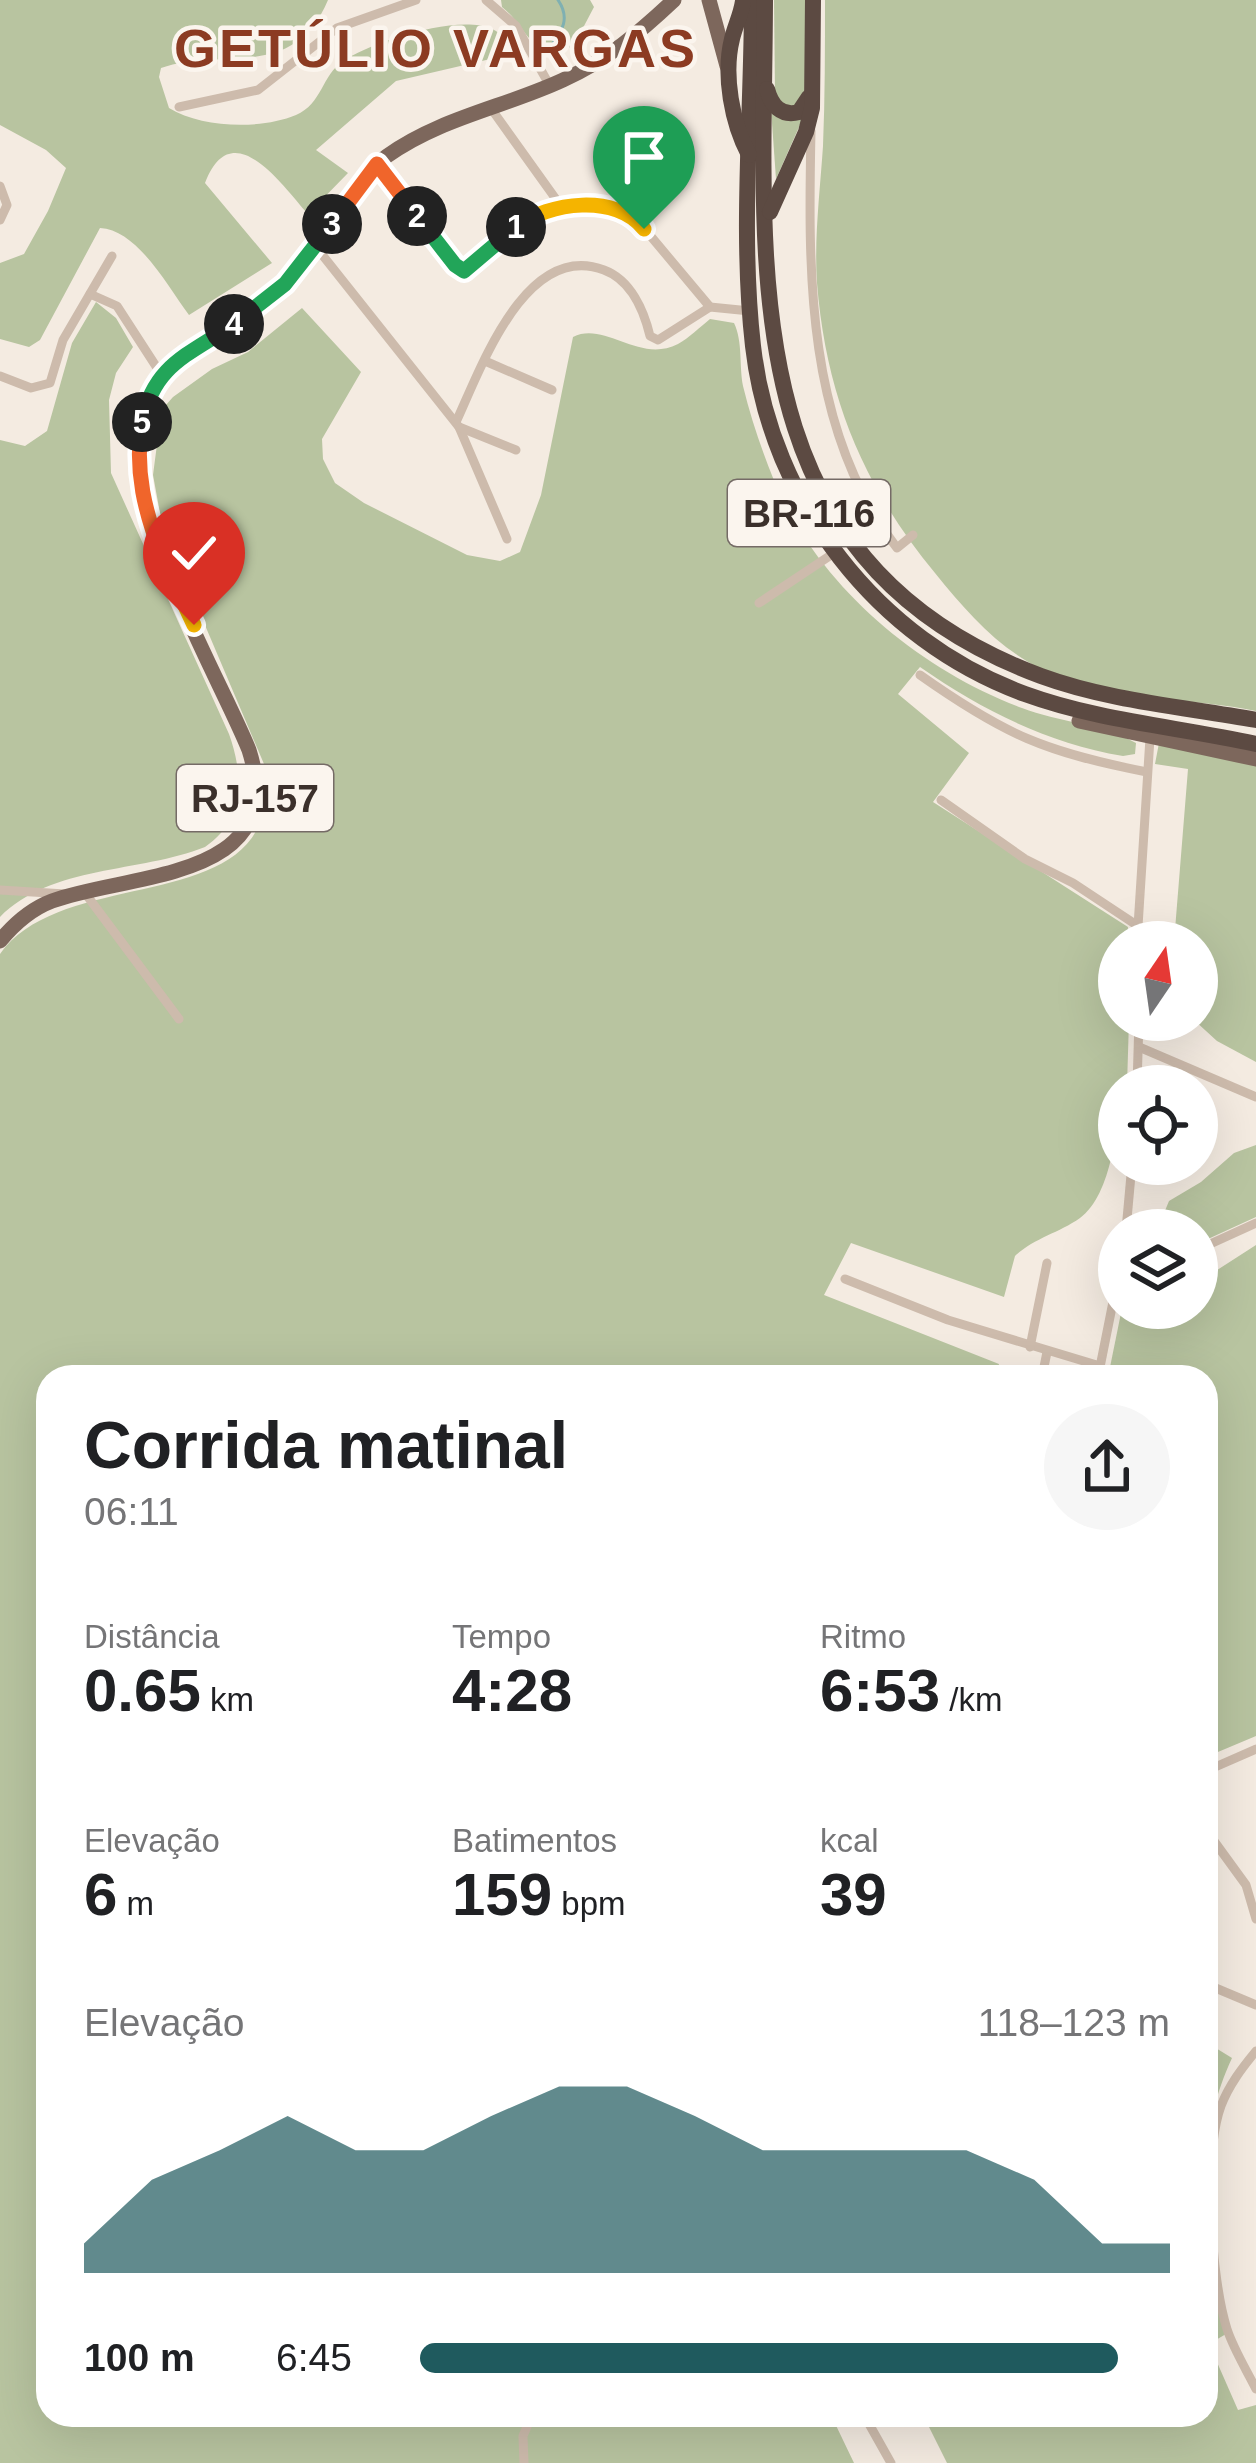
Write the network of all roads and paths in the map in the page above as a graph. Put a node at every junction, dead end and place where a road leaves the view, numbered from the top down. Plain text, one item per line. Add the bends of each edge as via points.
1 (416, 0) edge
2 (487, 0) edge
3 (674, 0) edge
4 (709, 0) edge
5 (722, 0) edge
6 (747, 0) edge
7 (765, 0) edge
8 (813, 0) edge
9 (732, 35) junction
10 (765, 53) junction
11 (730, 77) junction
12 (813, 78) junction
13 (550, 86) junction
14 (490, 106) junction
15 (179, 107) dead end
16 (812, 108) junction
17 (750, 158) junction
18 (377, 164) junction
19 (0, 186) edge
20 (563, 209) junction
21 (0, 220) edge
22 (316, 247) junction
23 (112, 256) dead end
24 (766, 261) junction
25 (93, 296) junction
26 (710, 307) junction
27 (751, 320) junction
28 (485, 361) junction
29 (161, 374) junction
30 (0, 376) edge
31 (552, 390) dead end
32 (457, 425) junction
33 (516, 450) dead end
34 (913, 535) dead end
35 (507, 538) dead end
36 (830, 555) junction
37 (759, 603) dead end
38 (920, 675) dead end
39 (1256, 720) edge
40 (1079, 721) joint
41 (1150, 739) junction
42 (1256, 744) edge
43 (1256, 759) edge
44 (1147, 772) junction
45 (941, 800) dead end
46 (0, 890) edge
47 (78, 894) junction
48 (1130, 921) edge
49 (1138, 921) edge
50 (0, 941) edge
51 (179, 1019) dead end
52 (1139, 1041) edge
53 (1139, 1047) junction
54 (1138, 1065) edge
55 (1256, 1097) edge
56 (1256, 1223) edge
57 (1218, 1240) edge
58 (1047, 1263) dead end
59 (845, 1279) dead end
60 (1109, 1329) edge
61 (1030, 1347) junction
62 (1047, 1352) junction
63 (1044, 1365) edge
64 (1081, 1365) edge
65 (1101, 1365) edge
66 (1256, 1750) edge
67 (1218, 1766) edge
68 (1218, 1846) edge
69 (1256, 1919) edge
70 (1218, 1989) edge
71 (1256, 2005) edge
72 (1256, 2051) edge
73 (1218, 2125) edge
74 (1218, 2282) edge
75 (1256, 2389) edge
76 (527, 2427) edge
77 (871, 2427) edge
78 (524, 2463) edge
79 (891, 2463) edge

1 - 15 street via 337,28 258,90
2 - 13 street via 516,26
3 - 13 main road, RJ-157 via 619,47
4 - 11 main road
5 - 9 main road
6 - 9 highway
6 - 17 highway, BR-116
7 - 10 highway, BR-116
8 - 12 highway
9 - 11 highway
10 - 12 highway via 770,99 785,113 803,109
10 - 24 highway, BR-116
11 - 17 highway via 736,128
12 - 16 highway
13 - 14 main road, RJ-157
14 - 18 main road, RJ-157
14 - 20 street
16 - 24 highway via 772,205
16 - 34 street via 809,278 823,374 861,494 897,548
17 - 27 highway, BR-116
18 - 20 street via 455,265 468,270 527,219
18 - 22 main road, RJ-157
19 - 21 street via 7,205
20 - 26 street via 599,205 628,213
22 - 29 main road, RJ-157 via 259,308
22 - 32 street
23 - 25 street
24 - 39 highway, BR-116 via 776,362 798,441 822,495 892,585 959,637 1045,678
25 - 29 street via 120,309
25 - 30 street via 63,340 48,385 31,388
26 - 27 street
26 - 28 street via 652,339 643,309 617,278 584,267 542,281 510,312
27 - 36 highway via 751,374 773,452
27 - 42 highway, BR-116 via 776,442 802,499 834,553 904,625 978,674 1038,698
28 - 31 street
28 - 32 street
29 - 47 main road, RJ-157 via 146,400 138,462 145,511 249,750 256,790 242,831 215,858
32 - 33 street
32 - 35 street
36 - 37 street
36 - 40 highway via 893,622 952,668
38 - 44 street via 978,716 1050,751
40 - 41 main road
41 - 43 main road
41 - 44 street
44 - 49 street
45 - 48 street
46 - 47 street
47 - 50 main road, RJ-157 via 39,907
47 - 51 street
52 - 53 street
53 - 54 street
53 - 55 street
56 - 57 street
58 - 61 street
59 - 61 street
60 - 65 street
61 - 62 street
62 - 63 street
62 - 64 street
66 - 67 street
68 - 69 street via 1246,1885
70 - 71 street
72 - 73 street via 1228,2088
74 - 75 street via 1225,2324
76 - 78 street
77 - 79 street

